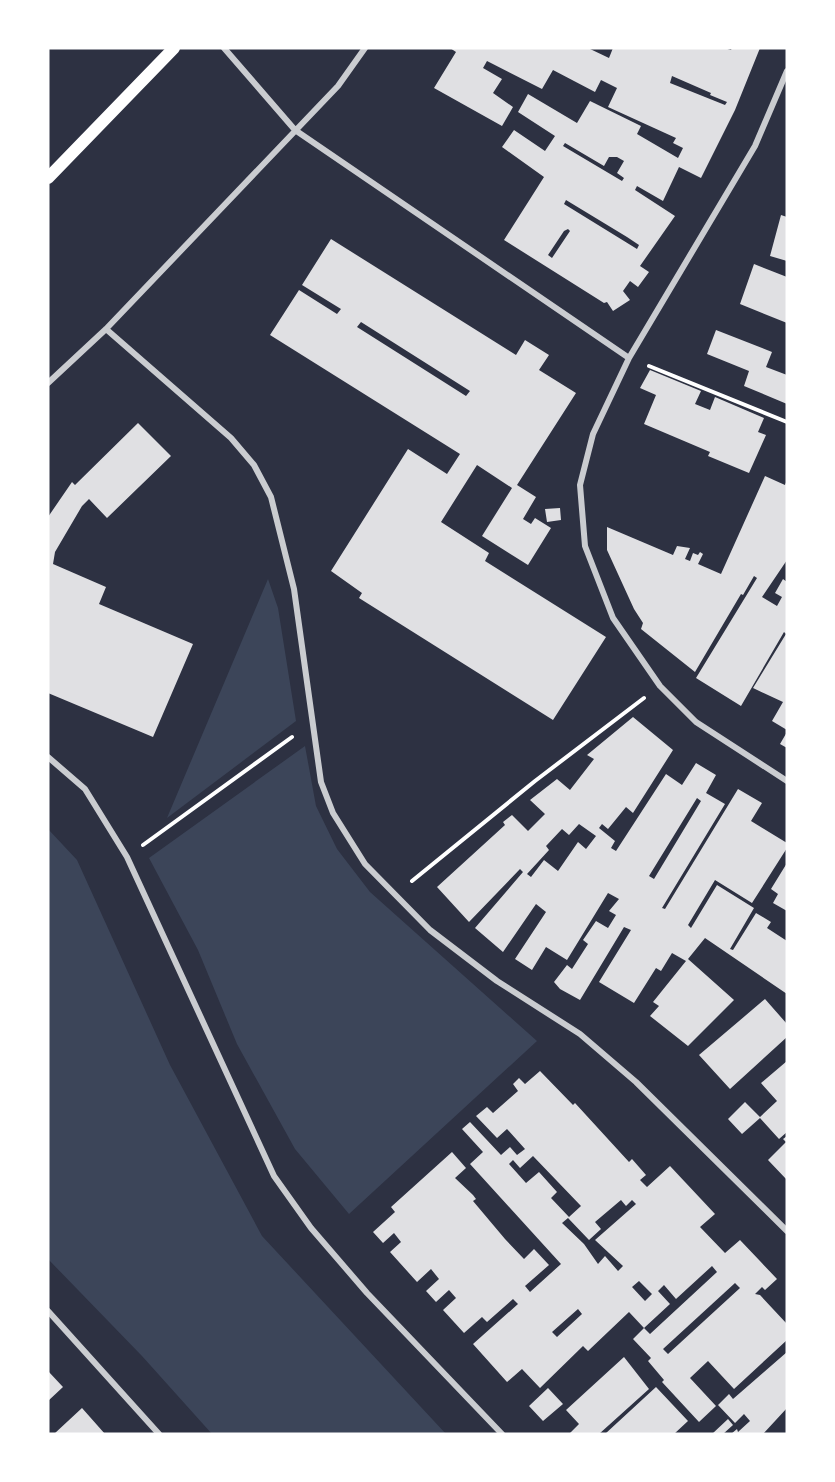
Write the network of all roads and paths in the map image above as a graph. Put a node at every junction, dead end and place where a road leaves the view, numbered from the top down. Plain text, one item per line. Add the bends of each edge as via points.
1 (174, 48) edge
2 (224, 48) edge
3 (365, 48) edge
4 (787, 71) edge
5 (294, 130) junction
6 (48, 178) edge
7 (106, 329) junction
8 (629, 358) junction
9 (48, 383) edge
10 (787, 422) edge
11 (660, 686) junction
12 (312, 722) junction
13 (48, 757) edge
14 (787, 781) edge
15 (127, 857) junction
16 (395, 895) junction
17 (787, 1231) edge
18 (48, 1311) edge
19 (159, 1434) edge
20 (502, 1434) edge

1 - 6 main road
2 - 5 street
3 - 5 street via 338,86
4 - 8 street via 754,146
5 - 7 street
5 - 8 street
7 - 9 street
7 - 12 street via 231,438 254,465 270,497 294,590
8 - 10 path
8 - 11 street via 593,434 580,485 585,546 614,618
11 - 14 street via 696,722
11 - 16 path
12 - 15 path
12 - 16 street via 321,782 333,813 365,864
13 - 15 street via 85,789
15 - 20 street via 274,1176 311,1228 367,1293
16 - 17 street via 430,930 497,981 580,1034 636,1082
18 - 19 street

